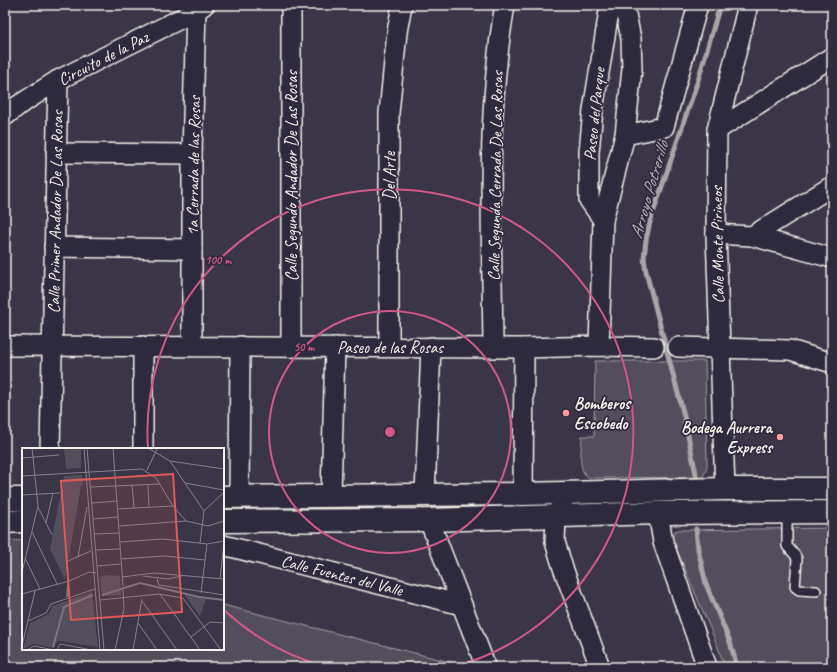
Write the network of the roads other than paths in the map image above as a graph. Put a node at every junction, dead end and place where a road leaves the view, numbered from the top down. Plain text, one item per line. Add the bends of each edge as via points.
1 (291, 5) edge
2 (402, 5) edge
3 (505, 5) edge
4 (610, 5) edge
5 (623, 5) edge
6 (698, 5) edge
7 (748, 5) edge
8 (200, 8) edge
9 (832, 57) edge
10 (58, 80) junction
11 (5, 116) edge
12 (717, 130) junction
13 (625, 135) junction
14 (56, 154) junction
15 (192, 154) junction
16 (832, 186) edge
17 (602, 220) junction
18 (716, 234) junction
19 (752, 236) junction
20 (54, 247) junction
21 (192, 249) junction
22 (832, 258) edge
23 (52, 345) junction
24 (5, 346) edge
25 (143, 346) junction
26 (192, 346) junction
27 (240, 346) junction
28 (291, 346) junction
29 (599, 346) junction
30 (335, 347) junction
31 (389, 347) junction
32 (431, 347) junction
33 (654, 347) dead end
34 (678, 347) dead end
35 (494, 348) junction
36 (524, 348) junction
37 (719, 348) junction
38 (832, 363) edge
39 (50, 448) edge
40 (143, 448) edge
41 (798, 489) junction
42 (832, 489) edge
43 (725, 490) junction
44 (567, 493) junction
45 (425, 494) junction
46 (523, 494) junction
47 (331, 496) junction
48 (231, 497) edge
49 (5, 499) edge
50 (22, 499) edge
51 (793, 512) junction
52 (832, 512) edge
53 (658, 513) junction
54 (556, 516) junction
55 (224, 520) edge
56 (429, 520) junction
57 (22, 521) edge
58 (5, 522) edge
59 (224, 546) edge
60 (816, 591) dead end
61 (462, 605) junction
62 (484, 662) dead end
63 (600, 667) edge
64 (707, 667) edge

1 - 28 street, Calle Segundo Andador De Las Rosas
2 - 31 street, Del Arte via 389,114
3 - 35 street, Calle Segunda Cerrada De Las Rosas via 498,41 491,142
4 - 17 street, Paseo del Parque via 589,152 589,200
5 - 13 street, Paseo del Parque via 632,54
6 - 13 street via 664,127
7 - 12 street, Calle Monte Pirineos
8 - 10 street, Circuito de la Paz
8 - 15 street, 1a Cerrada de las Rosas
9 - 12 street
10 - 11 street, Circuito de la Paz
10 - 14 street, Calle Primer Andador De Las Rosas
12 - 18 street, Calle Monte Pirineos
13 - 17 street, Paseo del Parque
14 - 15 street
14 - 20 street, Calle Primer Andador De Las Rosas
15 - 21 street, 1a Cerrada de las Rosas
16 - 19 street
17 - 29 street, Paseo del Parque
18 - 19 street
18 - 37 street, Calle Monte Pirineos
19 - 22 street
20 - 21 street
20 - 23 street, Calle Primer Andador De Las Rosas
21 - 26 street, 1a Cerrada de las Rosas
23 - 24 street, Paseo de las Rosas
23 - 25 street, Paseo de las Rosas
23 - 39 street, Calle Primer Andador De Las Rosas
25 - 26 street, Paseo de las Rosas
25 - 40 street
26 - 27 street, Paseo de las Rosas
27 - 28 street, Paseo de las Rosas
27 - 48 street
28 - 30 street, Paseo de las Rosas
29 - 33 street, Paseo de las Rosas
29 - 36 street, Paseo de las Rosas
30 - 31 street, Paseo de las Rosas
30 - 47 street
31 - 32 street, Paseo de las Rosas
32 - 35 street, Paseo de las Rosas
32 - 45 street
34 - 37 street
35 - 36 street, Paseo de las Rosas
36 - 46 street
37 - 38 street via 790,350
37 - 43 street, Calle Monte Pirineos
41 - 42 street
41 - 43 street
41 - 51 street
43 - 44 street
44 - 46 street
44 - 54 street
45 - 46 street
45 - 47 street
47 - 48 street
49 - 50 street
51 - 52 street
51 - 53 street
51 - 60 lane via 787,546 796,559 795,587 799,590
53 - 54 street
53 - 64 street via 663,542
54 - 56 street
54 - 63 street via 555,542 562,568
55 - 56 street
56 - 61 street
57 - 58 street
59 - 61 street, Calle Fuentes del Valle
61 - 62 street

